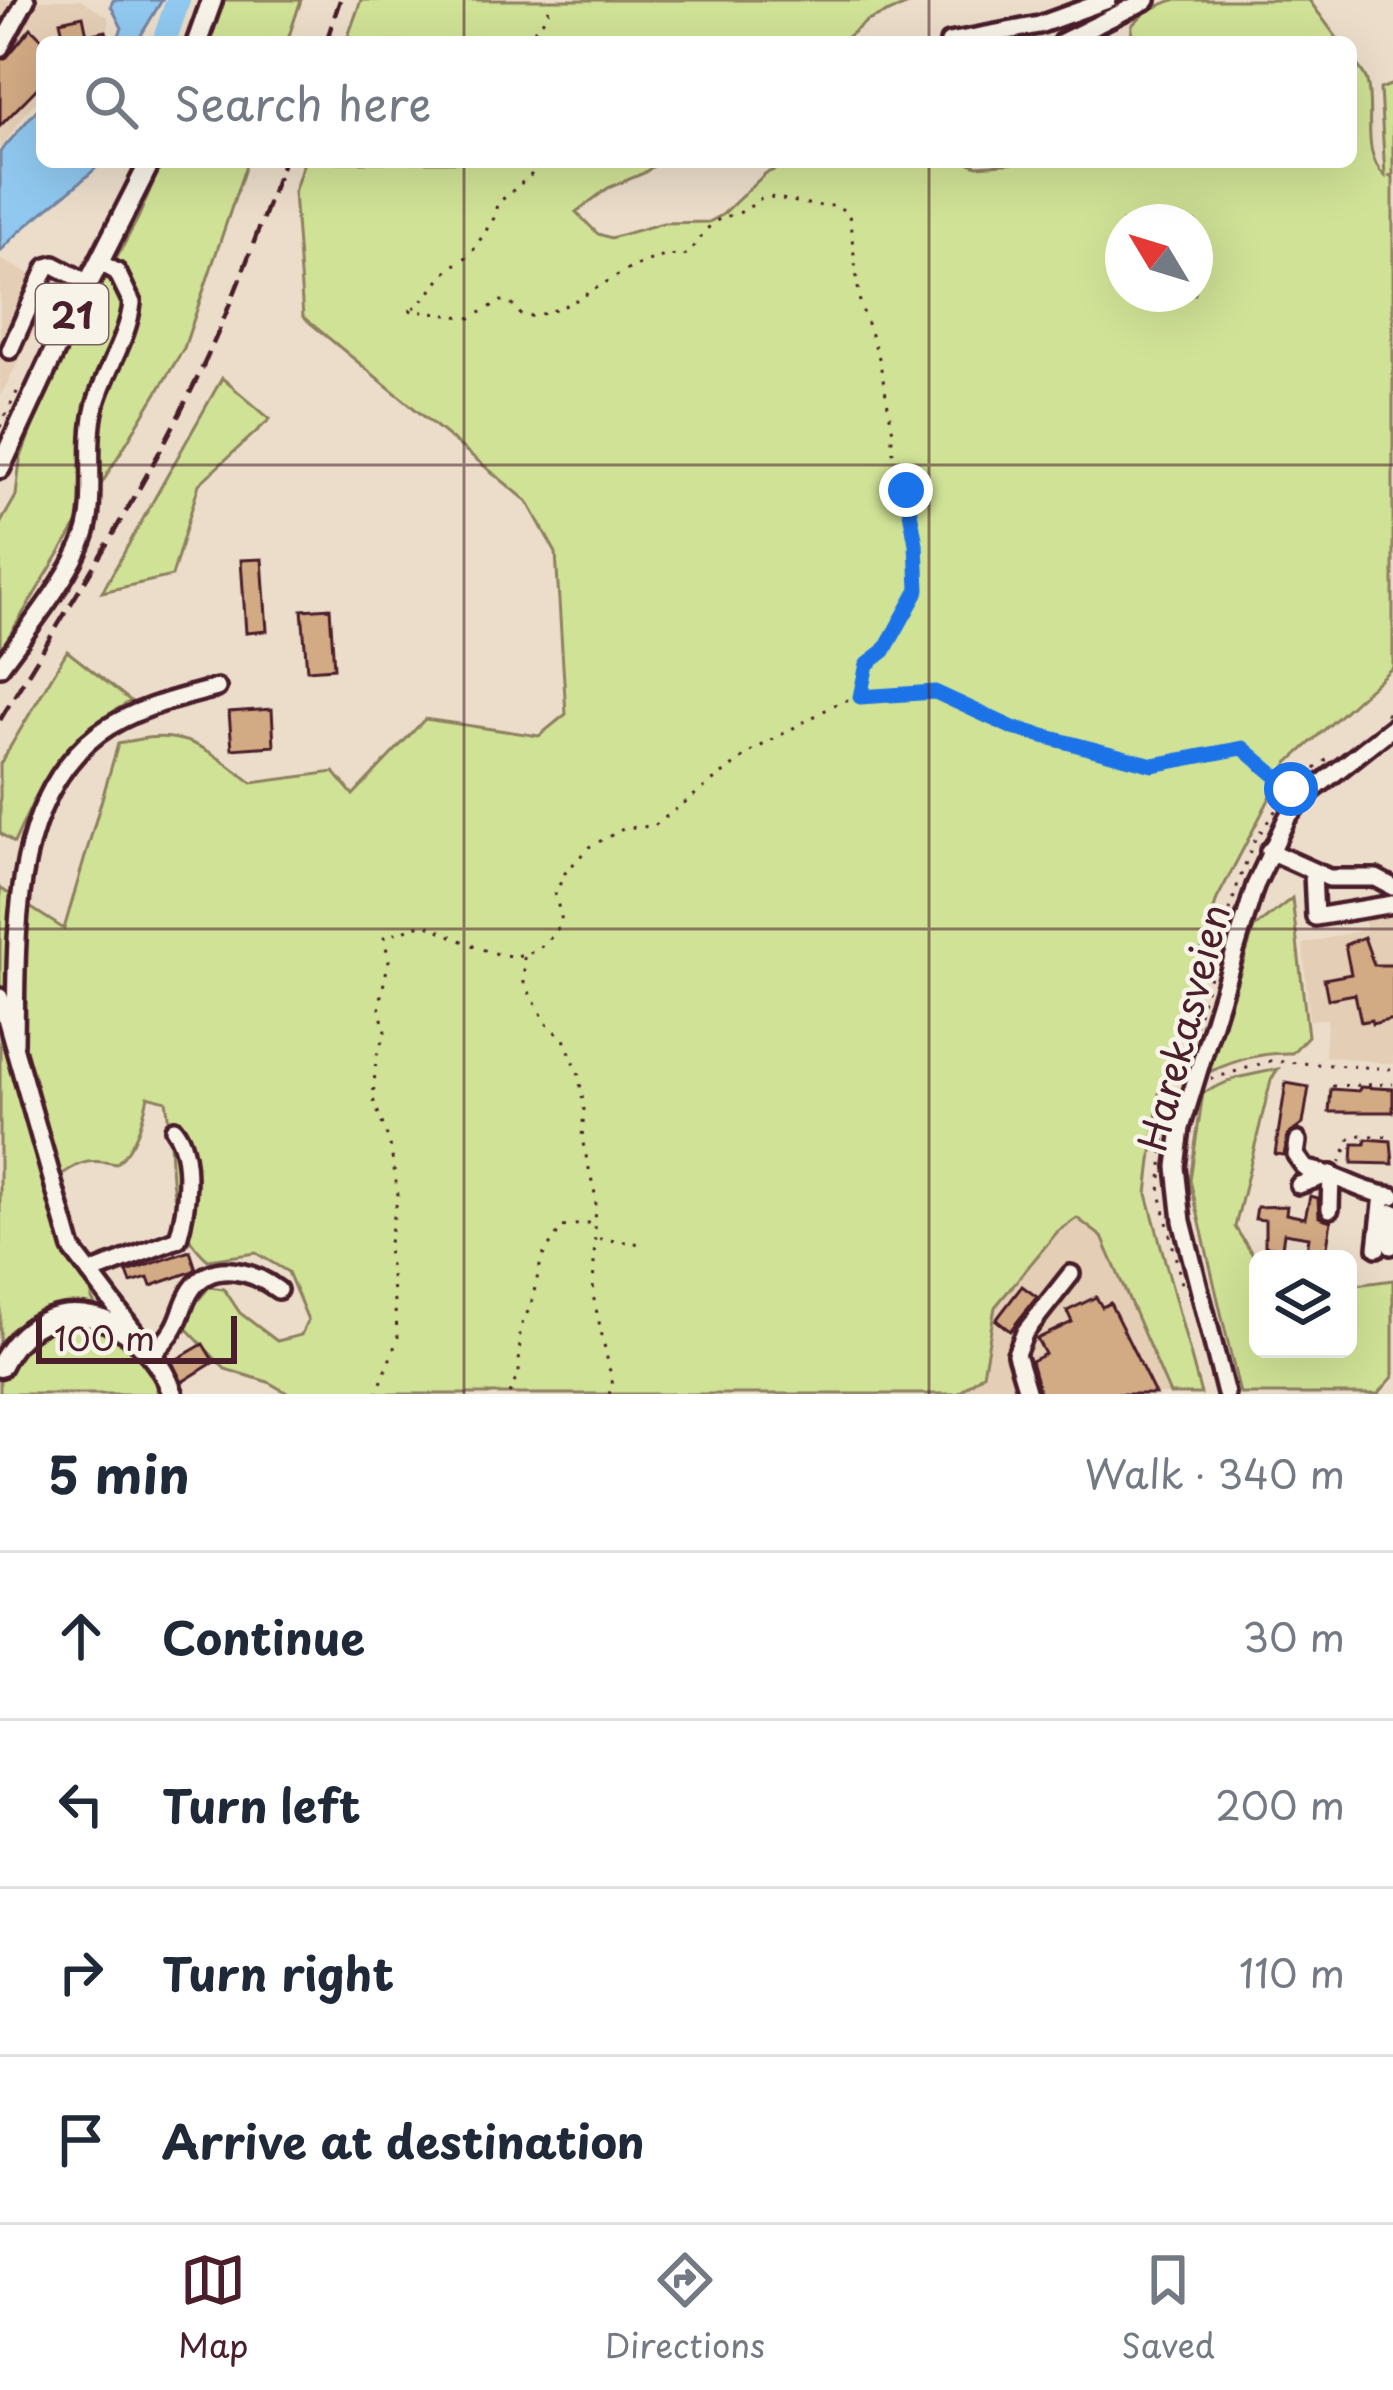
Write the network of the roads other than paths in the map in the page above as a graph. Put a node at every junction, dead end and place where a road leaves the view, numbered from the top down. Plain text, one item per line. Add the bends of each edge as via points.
1 (26, 0) edge
2 (212, 0) edge
3 (1147, 0) edge
4 (1110, 8) edge
5 (199, 36) edge
6 (981, 36) edge
7 (1070, 36) edge
8 (0, 48) edge
9 (147, 168) edge
10 (99, 262) junction
11 (88, 283) junction
12 (10, 350) dead end
13 (0, 469) edge
14 (0, 667) edge
15 (218, 688) dead end
16 (1393, 728) edge
17 (1270, 851) junction
18 (1313, 873) junction
19 (1393, 887) edge
20 (1393, 904) edge
21 (0, 997) edge
22 (15, 1043) junction
23 (174, 1129) dead end
24 (1298, 1141) dead end
25 (1331, 1174) junction
26 (1299, 1185) dead end
27 (1388, 1196) edge
28 (1330, 1209) dead end
29 (1393, 1212) edge
30 (1384, 1247) edge
31 (1071, 1274) dead end
32 (93, 1277) junction
33 (278, 1290) dead end
34 (81, 1315) junction
35 (138, 1338) junction
36 (152, 1355) junction
37 (0, 1367) edge
38 (173, 1394) edge
39 (1028, 1394) edge
40 (1226, 1394) edge

1 - 8 street
2 - 5 main road
3 - 4 street
4 - 6 street
4 - 7 street
9 - 10 main road, 21
10 - 11 main road, 21
10 - 14 street via 117,272 132,303 95,404 86,534
11 - 12 street via 47,267
11 - 13 main road, 21
15 - 22 street via 169,700 98,734 49,790 23,874
16 - 17 street, Harekasveien via 1303,798
17 - 18 street
17 - 40 street, Harekasveien via 1188,1079 1181,1128 1176,1192
18 - 19 street
18 - 20 street via 1315,917
21 - 22 street
22 - 32 street via 72,1249
23 - 32 street via 185,1174 178,1239
24 - 25 street via 1306,1169
25 - 26 street
25 - 27 street
25 - 28 street
27 - 30 street
29 - 30 street
31 - 39 street via 1016,1354
32 - 34 street
32 - 35 street
33 - 36 street via 234,1272 203,1276
34 - 35 main road
34 - 37 main road via 31,1331
35 - 36 main road
36 - 38 main road

